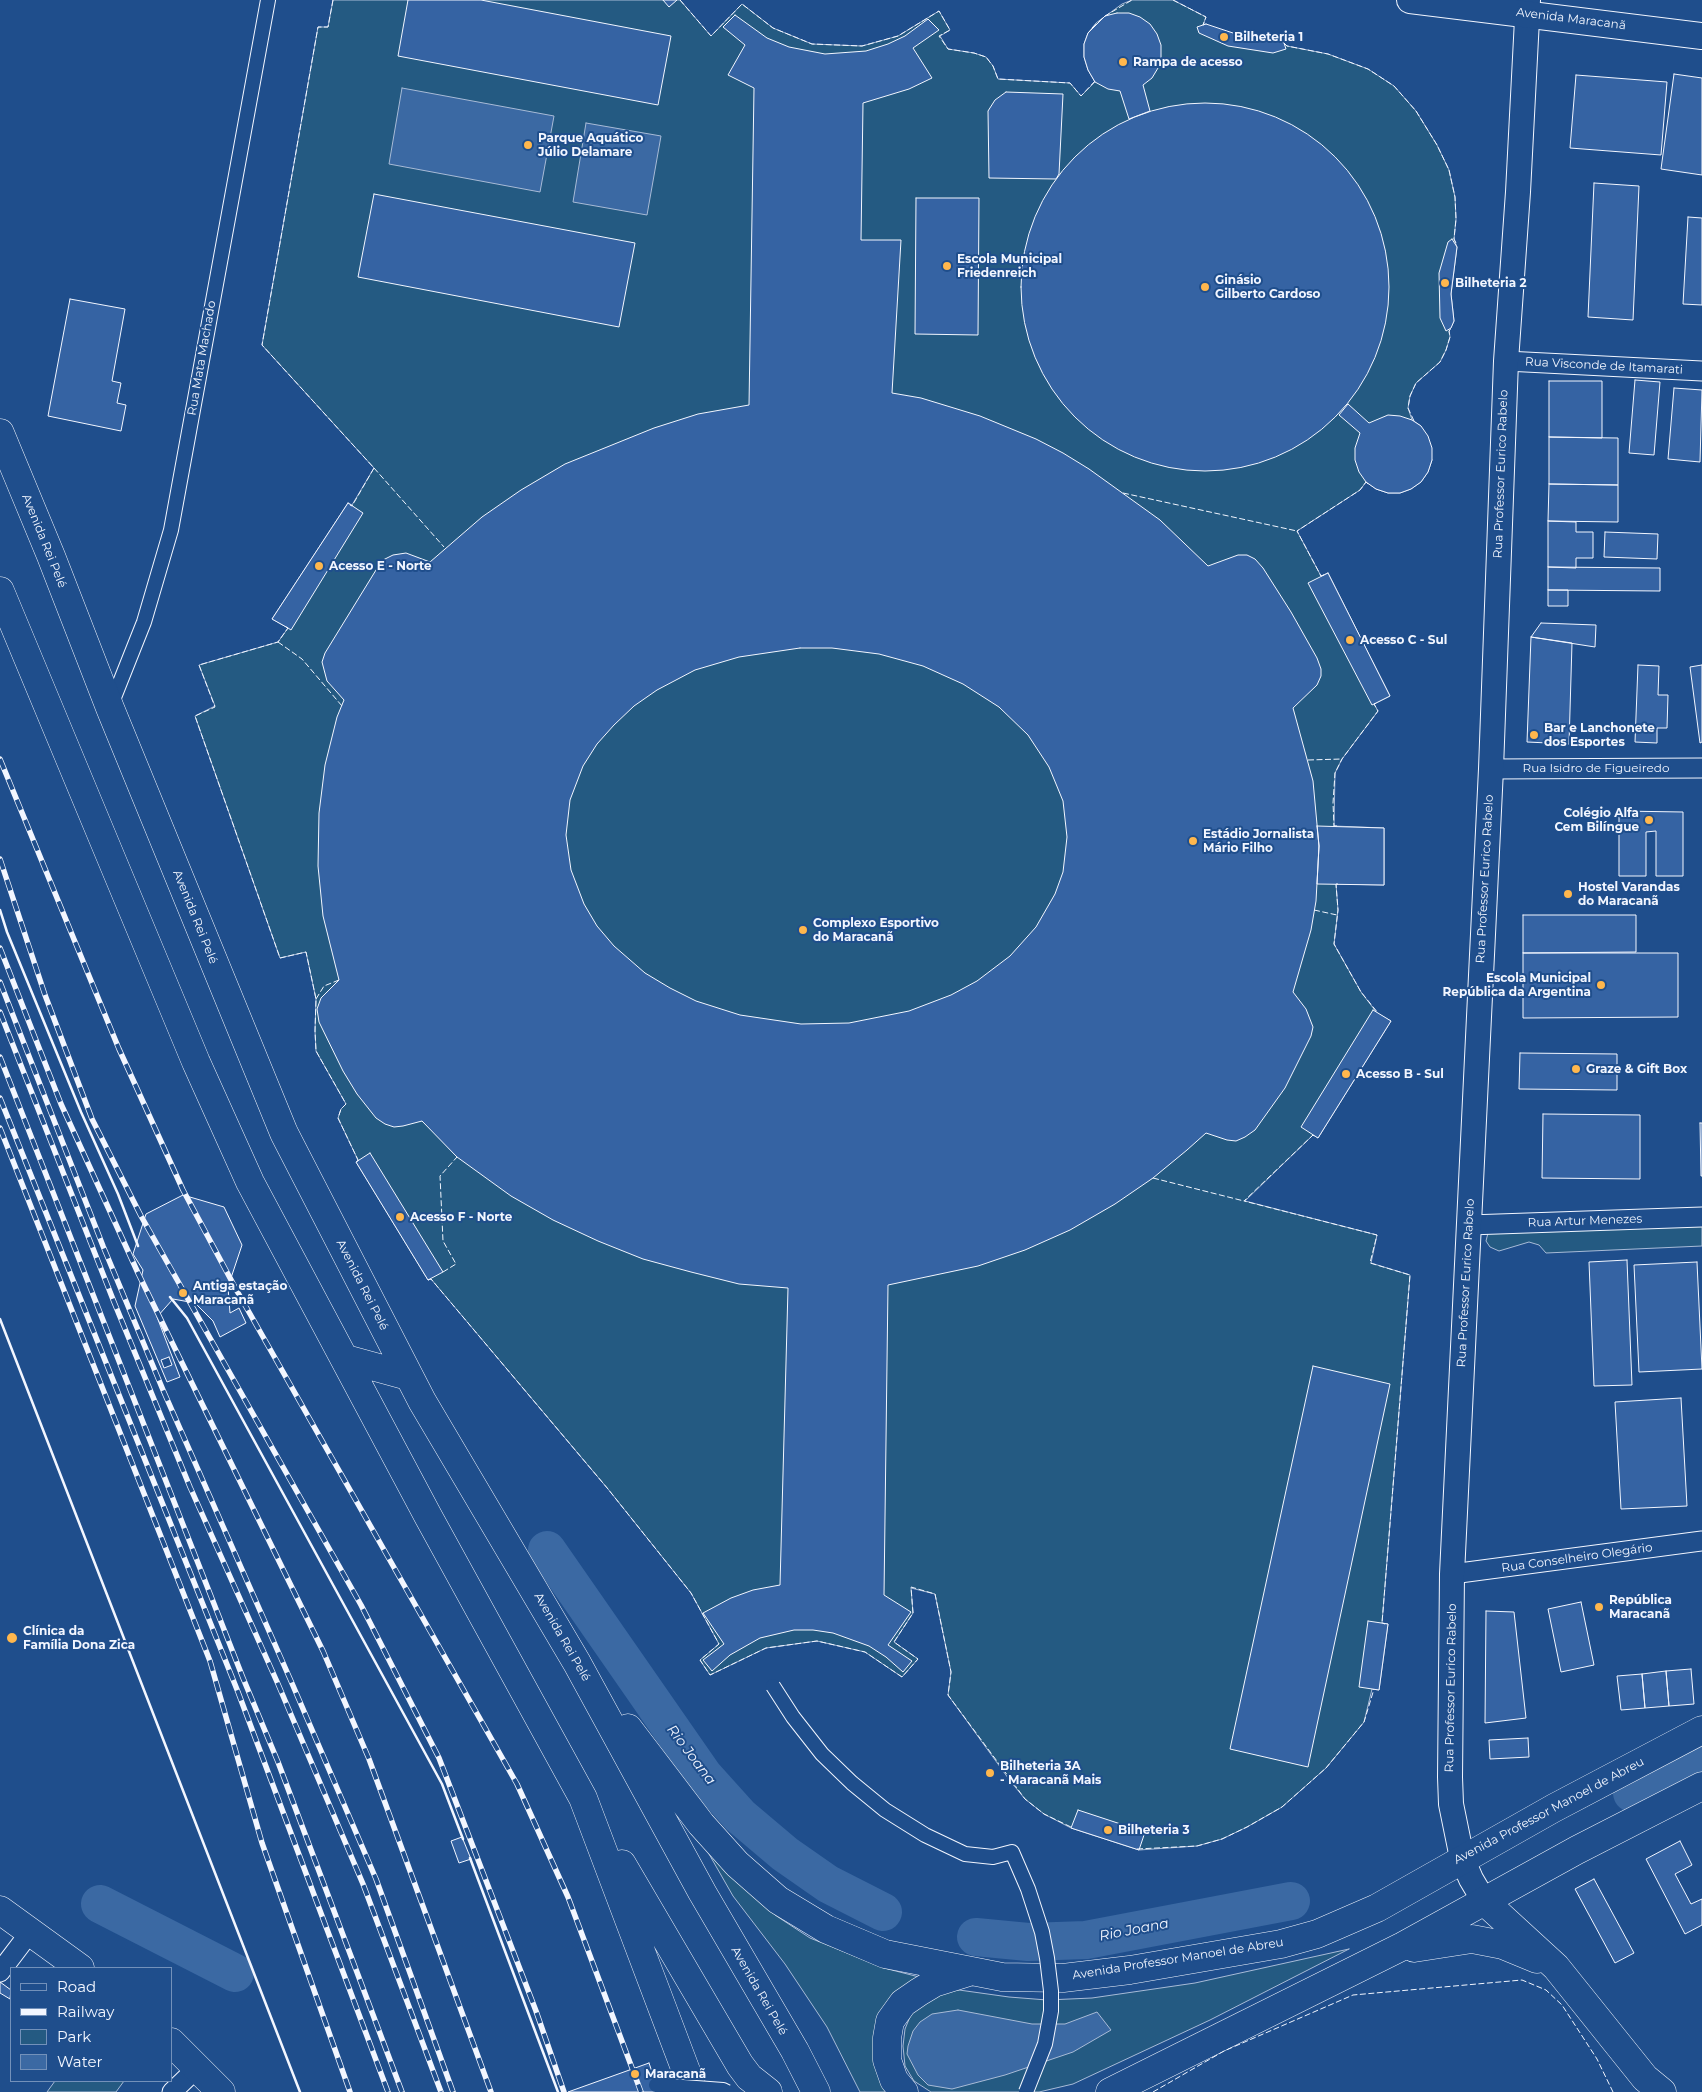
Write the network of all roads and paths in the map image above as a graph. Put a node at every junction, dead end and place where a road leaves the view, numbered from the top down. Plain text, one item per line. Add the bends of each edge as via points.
1 (268, 0) edge
2 (1410, 0) edge
3 (1528, 7) edge
4 (1702, 36) edge
5 (1506, 362) junction
6 (1702, 371) edge
7 (0, 433) edge
8 (0, 591) edge
9 (110, 708) junction
10 (1702, 768) edge
11 (1491, 769) junction
12 (1702, 1217) edge
13 (1469, 1225) junction
14 (346, 1359) junction
15 (408, 1376) junction
16 (1702, 1541) edge
17 (1452, 1574) junction
18 (577, 1663) junction
19 (773, 1686) dead end
20 (1702, 1730) edge
21 (1702, 1786) edge
22 (583, 1798) junction
23 (1462, 1858) junction
24 (1484, 1901) junction
25 (0, 1910) edge
26 (31, 1932) junction
27 (1403, 1946) junction
28 (79, 1967) edge
29 (1556, 1967) junction
30 (971, 1971) junction
31 (0, 1972) edge
32 (172, 2043) edge
33 (198, 2067) junction
34 (656, 2085) dead end
35 (172, 2092) edge
36 (221, 2092) edge
37 (694, 2092) edge
38 (727, 2092) edge
39 (768, 2092) edge
40 (816, 2092) edge
41 (904, 2092) edge
42 (1026, 2092) edge
43 (1110, 2092) edge
44 (1662, 2092) edge

1 - 9 street, Rua Mata Machado via 171,530 144,622
2 - 3 main road, Avenida Maracanã
3 - 4 main road, Avenida Maracanã
3 - 5 street, Rua Professor Eurico Rabelo
5 - 6 street, Rua Visconde de Itamarati
5 - 11 street, Rua Professor Eurico Rabelo
7 - 9 main road, Avenida Rei Pelé
8 - 14 main road via 196,1062 250,1182
9 - 15 main road, Avenida Rei Pelé via 284,1133
10 - 11 street, Rua Isidro de Figueiredo
11 - 13 street, Rua Professor Eurico Rabelo
12 - 13 street, Rua Artur Menezes
13 - 17 street, Rua Professor Eurico Rabelo
14 - 15 main road
14 - 22 main road
15 - 18 main road, Avenida Rei Pelé
16 - 17 street, Rua Conselheiro Olegário
17 - 23 street, Rua Professor Eurico Rabelo via 1450,1777 1451,1804
18 - 30 main road, Avenida Professor Manoel de Abreu via 701,1824 737,1864 778,1900 826,1928 885,1954
18 - 40 main road, Avenida Rei Pelé
19 - 42 street, bridge via 822,1754 885,1810 925,1835 965,1854 993,1858 1012,1852 1042,1932 1051,1991 1045,2044
20 - 23 main road, Avenida Professor Manoel de Abreu
21 - 24 main road
22 - 37 main road
22 - 39 main road via 740,2065
23 - 24 street, Rua Professor Eurico Rabelo
23 - 30 main road, Avenida Professor Manoel de Abreu via 1347,1923 1281,1944 1063,1978 1002,1977
24 - 27 main road
24 - 29 main road
25 - 26 main road
26 - 28 main road
26 - 31 street
27 - 29 main road via 1418,1949 1472,1939 1502,1944
27 - 43 main road
29 - 44 main road via 1645,2078
30 - 41 main road via 934,1983 919,1992 903,2003 890,2021 887,2060 894,2080
32 - 33 main road
33 - 35 street
33 - 36 main road
34 - 38 street, bridge

